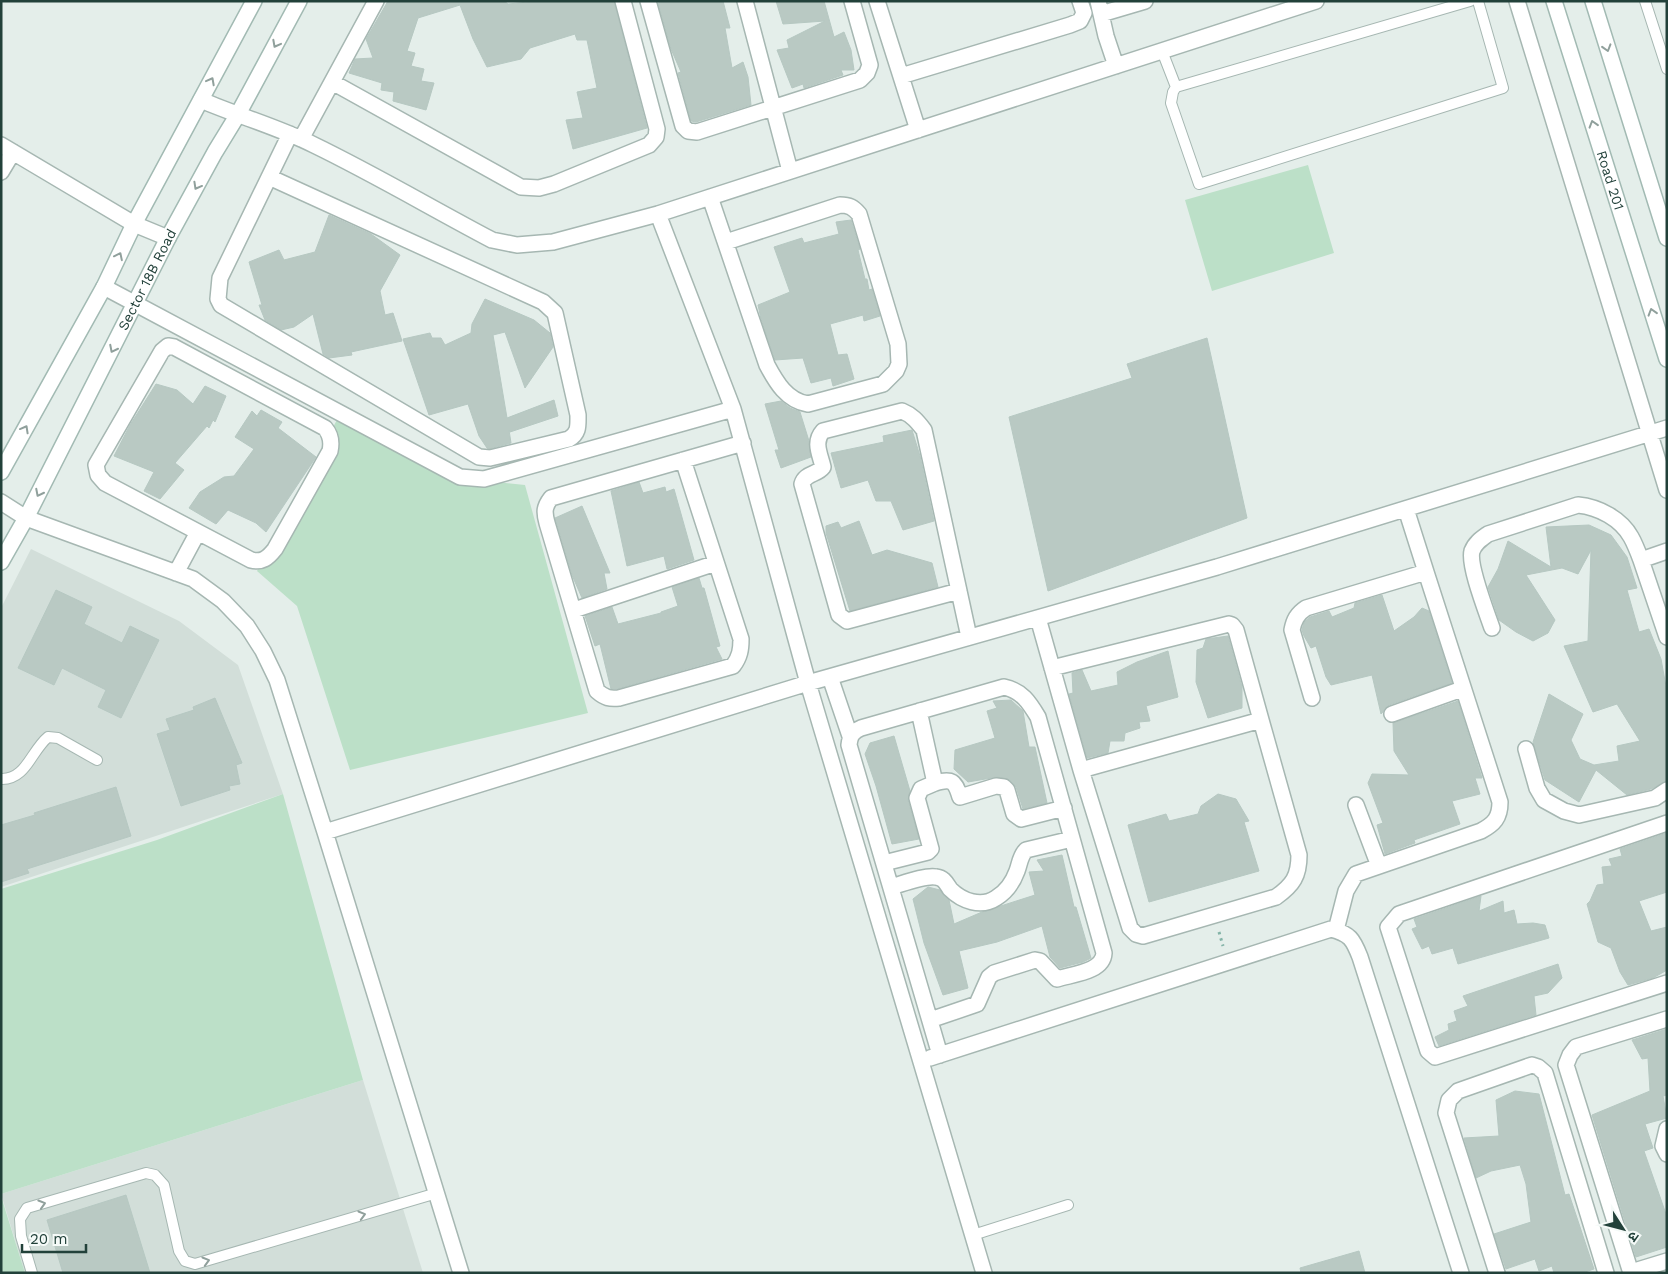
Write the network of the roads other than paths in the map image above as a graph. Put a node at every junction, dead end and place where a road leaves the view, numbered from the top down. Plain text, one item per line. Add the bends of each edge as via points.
1 (254, 1) edge
2 (299, 1) edge
3 (376, 1) edge
4 (623, 1) edge
5 (648, 1) edge
6 (745, 1) edge
7 (852, 1) edge
8 (877, 1) edge
9 (1080, 1) edge
10 (1145, 1) edge
11 (1316, 1) edge
12 (1470, 1) edge
13 (1478, 1) edge
14 (1517, 1) edge
15 (1554, 1) edge
16 (1592, 1) edge
17 (1645, 1) edge
18 (1099, 8) edge
19 (1162, 51) junction
20 (1116, 66) junction
21 (1667, 69) edge
22 (901, 76) junction
23 (332, 82) junction
24 (1176, 87) junction
25 (201, 100) junction
26 (772, 108) junction
27 (237, 116) junction
28 (918, 130) junction
29 (295, 137) junction
30 (7, 148) edge
31 (790, 171) junction
32 (1, 172) edge
33 (269, 178) junction
34 (710, 197) junction
35 (658, 214) junction
36 (134, 224) junction
37 (168, 238) junction
38 (1667, 238) edge
39 (726, 242) junction
40 (104, 287) junction
41 (136, 305) junction
42 (1667, 358) edge
43 (733, 409) junction
44 (1667, 428) edge
45 (1649, 434) junction
46 (743, 443) junction
47 (683, 460) junction
48 (1, 472) edge
49 (1667, 490) edge
50 (1, 502) edge
51 (1406, 509) junction
52 (26, 518) junction
53 (198, 532) junction
54 (1667, 551) edge
55 (1641, 560) junction
56 (1, 562) edge
57 (716, 563) junction
58 (1426, 572) junction
59 (176, 573) junction
60 (959, 591) junction
61 (574, 610) junction
62 (1038, 618) junction
63 (1492, 628) dead end
64 (1667, 637) edge
65 (969, 638) junction
66 (1052, 668) junction
67 (830, 676) junction
68 (808, 683) junction
69 (1462, 689) junction
70 (1312, 698) dead end
71 (919, 711) junction
72 (1392, 714) dead end
73 (1261, 720) junction
74 (850, 736) junction
75 (1526, 749) dead end
76 (97, 760) dead end
77 (1082, 770) junction
78 (1, 779) edge
79 (935, 782) junction
80 (1667, 790) edge
81 (1356, 805) dead end
82 (1064, 808) junction
83 (1667, 823) edge
84 (325, 832) junction
85 (1072, 839) junction
86 (884, 863) junction
87 (1379, 866) junction
88 (891, 887) junction
89 (1336, 930) junction
90 (1667, 983) edge
91 (1667, 1019) edge
92 (930, 1020) junction
93 (940, 1054) junction
94 (921, 1061) junction
95 (1667, 1129) edge
96 (1667, 1154) edge
97 (437, 1193) junction
98 (1068, 1205) dead end
99 (973, 1235) junction
100 (1667, 1261) edge
101 (1631, 1272) edge
102 (32, 1273) edge
103 (461, 1273) edge
104 (984, 1273) edge
105 (1461, 1273) edge
106 (1498, 1273) edge
107 (1606, 1273) edge

25 -> 1 street
2 -> 27 street, Sector 18B Road
3 - 23 street
4 - 23 street via 657,129 656,137 649,145 546,186 521,187
5 - 26 street via 683,126 688,131 697,132
6 - 26 street
7 - 26 street via 870,64 867,74 860,80
8 - 22 street
9 - 22 street via 1084,13 1080,21
10 - 18 street
11 - 19 street
12 - 24 lane
13 - 24 lane via 1503,88 1199,184 1171,103
14 - 45 street
42 -> 15 street, Road 201
16 -> 38 street
17 - 21 lane
18 - 20 street
19 - 20 street
19 - 24 lane
20 - 28 street
22 - 28 street
23 - 29 street
25 - 27 street
25 - 36 street
26 - 31 street
27 - 29 street
27 -> 37 street, Sector 18B Road
28 - 31 street
29 - 33 street
29 - 35 street via 492,240 518,245 553,242
30 - 32 street
30 - 36 street
31 - 34 street
33 - 33 street via 543,302 555,312 578,415 575,435 490,458 480,457 221,305 218,299 220,278
34 - 35 street
34 - 39 street
35 - 43 street
36 - 37 street
40 -> 36 street
37 - 41 street, Sector 18B Road
39 - 39 street via 840,206 854,207 860,214 898,344 896,371 883,384 808,404 786,394 767,364
40 - 41 street
48 -> 40 street
41 - 43 street via 460,477 484,479
41 -> 52 street, Sector 18B Road
43 - 46 street
44 - 45 street
45 - 49 street
45 - 51 street
46 - 47 street
46 - 68 street
47 - 57 street
47 - 61 street via 551,498 547,503 544,511
50 - 52 street
51 - 58 street
51 - 62 street via 1217,568
52 - 56 street, Sector 18B Road
52 - 59 street
53 - 53 street via 250,560 265,560 276,549 332,444 325,428 168,346 162,351 96,465 98,475 105,483
53 - 59 street
54 - 55 street
55 - 63 street via 1631,536 1620,523 1602,510 1588,506 1578,505 1488,534 1478,540 1471,552 1472,568
55 - 64 street
57 - 61 street
57 - 61 street via 741,639 738,660 733,666 619,698 604,697 598,691
58 - 69 street
58 - 70 street via 1306,608 1299,613 1292,630
59 - 84 street via 193,579 223,601 247,626 263,651 277,680
60 - 60 street via 924,430 918,422 902,411 823,432 817,444 823,467 808,475 802,484 839,615 847,620
60 - 65 street
62 - 65 street
62 - 66 street
65 - 67 street
66 - 73 street via 1229,624 1236,630
66 - 77 street
67 - 68 street
67 - 74 street
68 - 84 street
68 - 94 street
69 - 72 street
69 - 87 street via 1500,802 1496,821 1481,831
71 - 74 street via 861,728
71 - 79 street
71 - 82 street via 1004,687 1021,694 1038,717
73 - 77 street
73 - 77 street via 1299,855 1296,876 1276,897 1143,936 1130,928
74 - 86 street via 849,745
75 - 80 street via 1537,788 1544,800 1564,811 1579,815 1656,798
76 - 78 lane via 58,738 48,737 39,744 20,774
79 - 82 street via 951,781 960,797 996,786 1004,787 1014,814 1021,819
79 - 86 street via 921,789 917,798 931,849
81 - 87 street
82 - 85 street
83 - 90 street via 1399,914 1388,927 1428,1051 1435,1057
84 - 97 street
85 - 88 street via 1026,850 1012,882 995,898 984,903 961,897 944,880 934,876
85 - 92 street via 1104,953 1101,964 1057,979 1040,961 1035,960 994,973 988,977 977,1004
86 - 88 street
87 - 89 street via 1356,874 1349,884
88 - 92 street
89 - 93 street
89 - 105 street via 1353,940 1358,951
91 - 101 street via 1576,1048 1566,1065
92 - 93 street
93 - 94 street
94 - 99 street
95 - 96 street via 1663,1146
102 -> 97 lane via 21,1236 20,1220 27,1208 146,1172 155,1175 164,1185 179,1251 185,1261 194,1264
97 - 103 street
98 - 99 lane
99 - 104 street
100 - 101 street
106 - 107 street via 1446,1113 1449,1100 1458,1091 1532,1065 1545,1073

